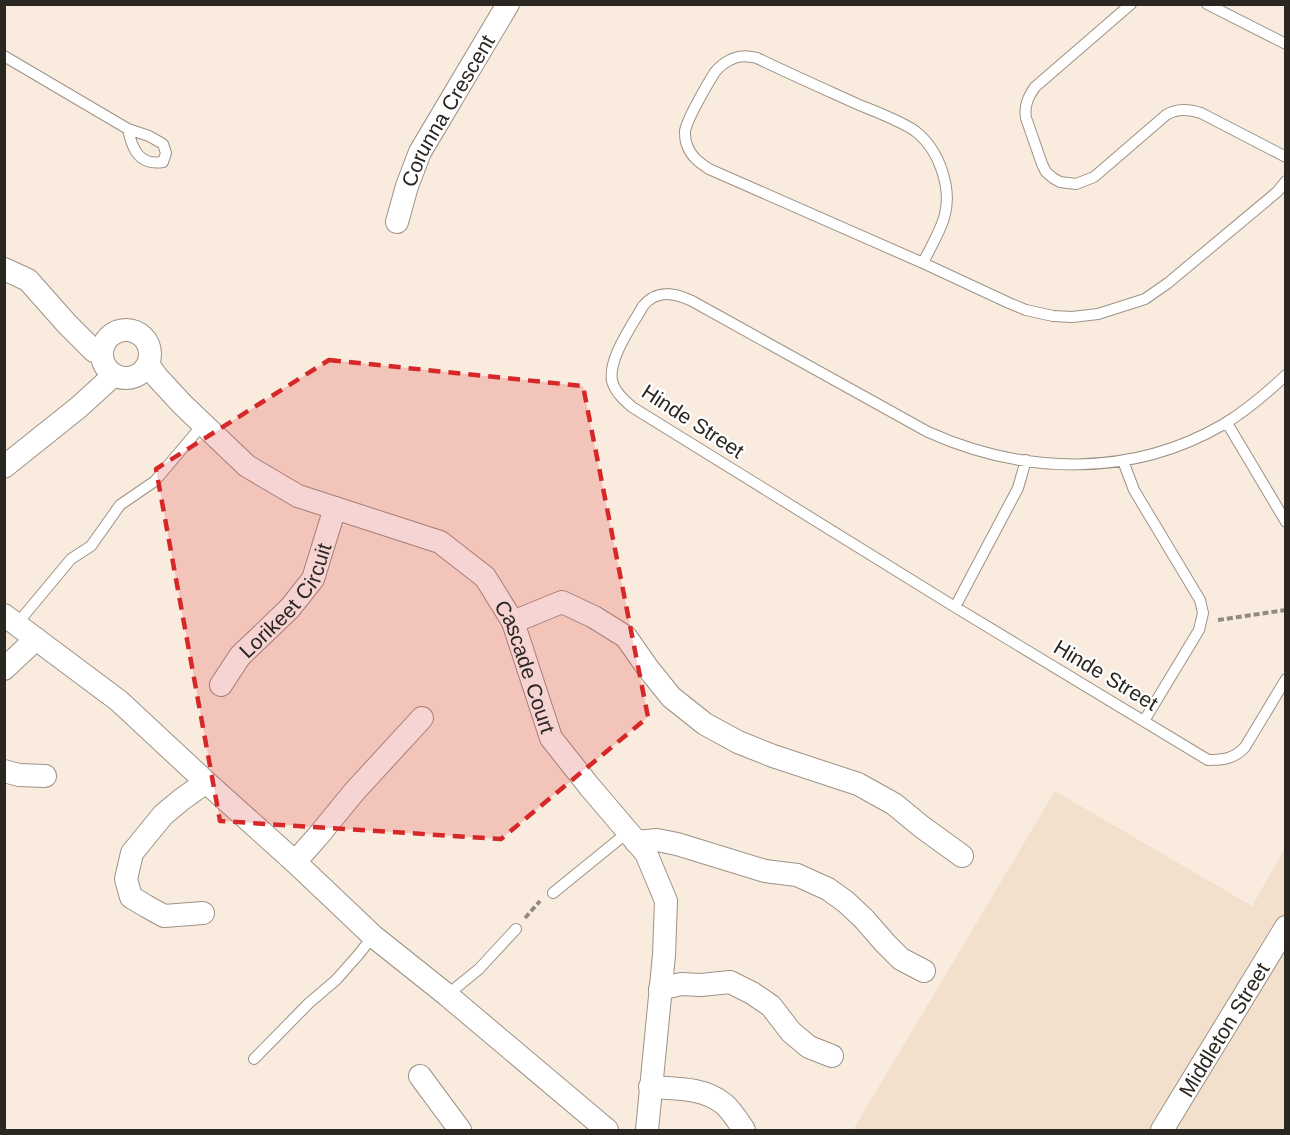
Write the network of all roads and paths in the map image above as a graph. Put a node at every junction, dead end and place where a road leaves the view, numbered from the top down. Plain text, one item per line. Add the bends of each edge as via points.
1 (508, 4) edge
2 (1131, 4) edge
3 (1207, 4) edge
4 (1286, 44) edge
5 (4, 56) edge
6 (128, 129) dead end
7 (1286, 157) edge
8 (1286, 181) edge
9 (397, 222) dead end
10 (923, 263) junction
11 (4, 270) edge
12 (102, 352) junction
13 (148, 364) junction
14 (114, 375) junction
15 (1286, 375) edge
16 (1227, 423) junction
17 (203, 424) junction
18 (1026, 460) junction
19 (1123, 461) junction
20 (4, 466) edge
21 (334, 508) junction
22 (1286, 522) edge
23 (956, 607) junction
24 (1286, 610) edge
25 (10, 620) edge
26 (513, 622) junction
27 (1202, 623) junction
28 (36, 639) junction
29 (4, 669) edge
30 (1286, 679) edge
31 (221, 685) dead end
32 (422, 718) dead end
33 (1144, 721) junction
34 (4, 771) edge
35 (45, 776) dead end
36 (206, 782) junction
37 (632, 837) junction
38 (962, 856) dead end
39 (296, 862) junction
40 (553, 893) joint
41 (203, 913) dead end
42 (1286, 927) edge
43 (516, 929) joint
44 (373, 936) junction
45 (924, 971) dead end
46 (660, 989) junction
47 (447, 995) junction
48 (832, 1056) dead end
49 (254, 1059) dead end
50 (420, 1076) dead end
51 (650, 1087) junction
52 (460, 1131) edge
53 (607, 1131) edge
54 (646, 1131) edge
55 (744, 1131) edge
56 (1162, 1131) edge

1 - 9 street, Corunna Crescent via 420,152
2 - 7 lane via 1035,87 1026,103 1026,118 1046,172 1060,182 1076,184 1094,177 1166,115 1178,110 1200,113
3 - 4 lane
5 - 6 lane
8 - 10 lane via 1168,283 1145,299 1098,314 1053,316 1026,310
10 - 10 lane via 699,163 686,145 685,134 716,70 738,56 757,58 915,131 940,165 946,198 945,215
11 - 12 street via 28,280 94,351
12 - 13 street via 109,337 123,331 134,332 147,342
12 - 14 street
13 - 14 street via 136,377
13 - 17 street, Cascade Court
14 - 20 street
15 - 16 lane, Hinde Street
16 - 19 lane, Hinde Street via 1194,439
16 - 22 lane
17 - 21 street, Cascade Court via 246,466 298,496
17 - 25 lane via 156,481 120,505 91,546 71,559
18 - 19 lane, Hinde Street via 1072,464
18 - 23 lane via 1018,488
18 - 23 lane, Hinde Street via 981,451 928,432 676,295 648,300 616,355 612,381 632,407
19 - 27 lane via 1134,490 1200,600
21 - 26 street, Cascade Court via 440,542 484,577
21 - 31 street, Lorikeet Circuit via 313,579 290,608 240,656
23 - 33 lane, Hinde Street
24 - 27 path
25 - 28 street
26 - 37 street, Cascade Court via 551,738
26 - 38 street via 562,602 594,617 626,637 671,697 705,724 773,756 858,784 894,804
27 - 33 lane
28 - 29 street
28 - 36 street via 119,702
30 - 33 lane, Hinde Street via 1245,747 1229,759 1208,759
32 - 39 street
34 - 35 street
36 - 39 street
36 - 41 street via 163,815 148,833 132,853 126,879 131,897 164,916
37 - 40 lane
37 - 45 street via 677,844 765,871 797,875 828,889 902,959
37 - 46 street, Cascade Court via 646,853 666,901
39 - 44 street
40 - 43 path via 537,902
42 - 56 street, Middleton Street
43 - 47 lane via 479,969
44 - 47 street
44 - 49 lane via 336,980
46 - 48 street via 730,982 771,1006 791,1032 809,1047
46 - 51 street, Cascade Court
47 - 53 street
50 - 52 street
51 - 54 street, Cascade Court
51 - 55 street via 690,1090 713,1097 725,1105

